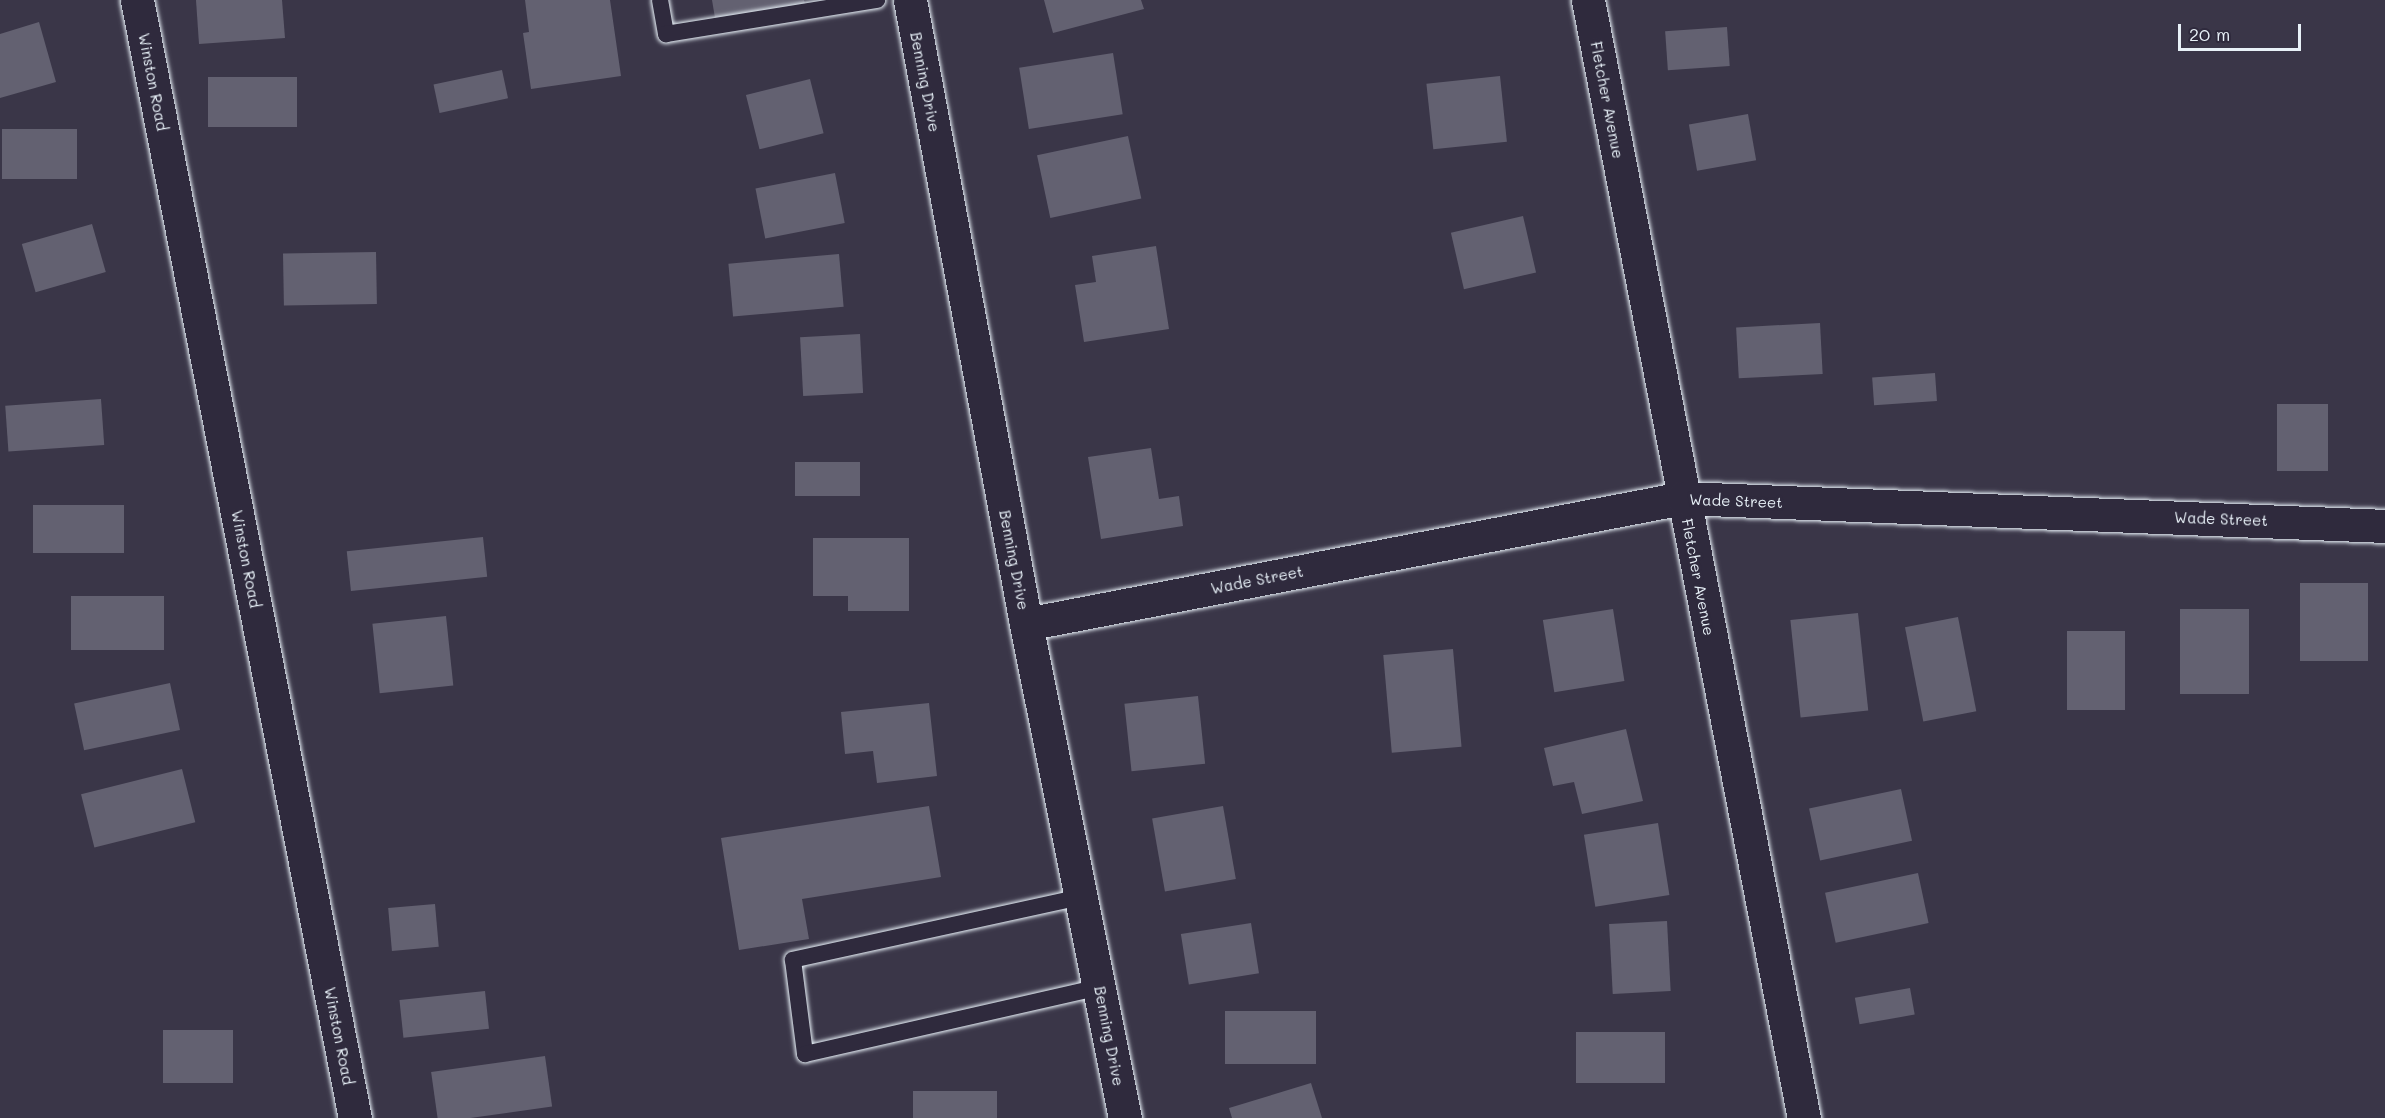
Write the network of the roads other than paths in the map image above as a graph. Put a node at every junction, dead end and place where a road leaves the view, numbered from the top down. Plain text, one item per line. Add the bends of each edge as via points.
1 (137, 0) edge
2 (660, 0) edge
3 (877, 0) edge
4 (910, 0) edge
5 (1588, 0) edge
6 (1683, 498) junction
7 (2385, 526) edge
8 (1026, 624) junction
9 (1081, 897) junction
10 (1099, 987) junction
11 (355, 1118) edge
12 (1125, 1118) edge
13 (1804, 1118) edge

1 - 11 street, Winston Road
2 - 3 lane via 666,34
4 - 8 street, Benning Drive
5 - 6 street, Fletcher Avenue
6 - 7 street, Wade Street
6 - 8 street, Wade Street
6 - 13 street, Fletcher Avenue
8 - 9 street, Benning Drive
9 - 10 street, Benning Drive
9 - 10 lane via 793,960 805,1054
10 - 12 street, Benning Drive

